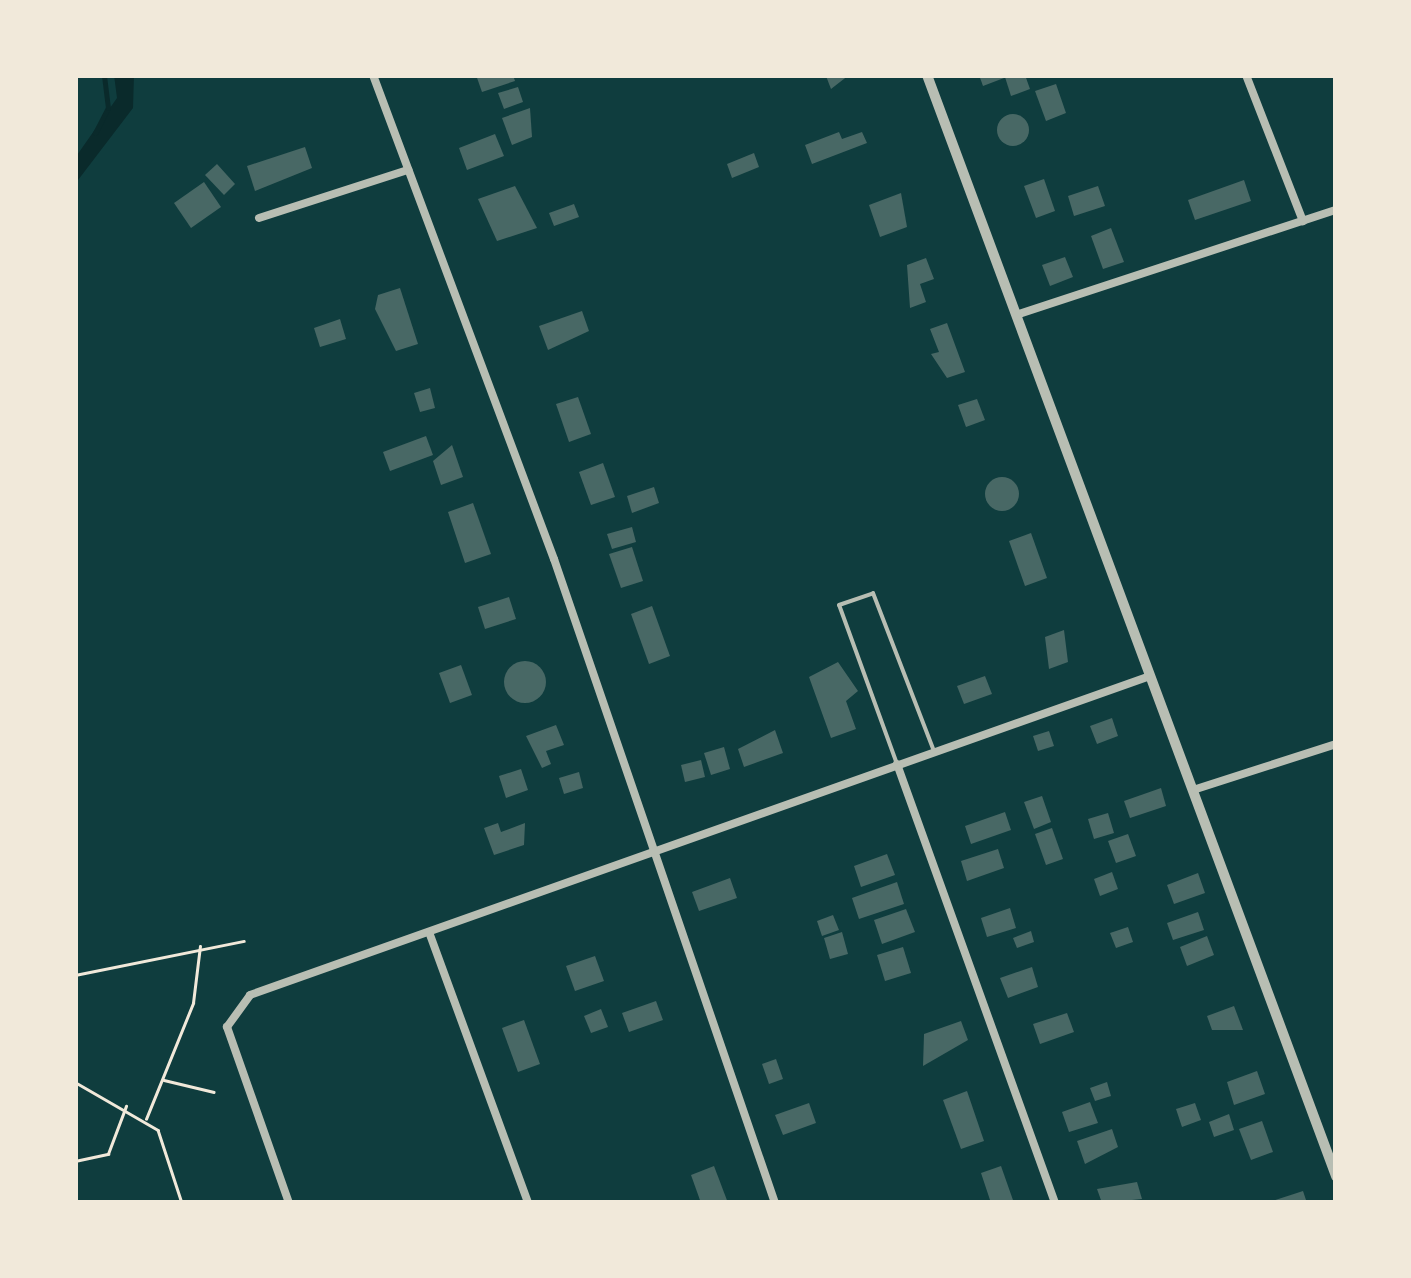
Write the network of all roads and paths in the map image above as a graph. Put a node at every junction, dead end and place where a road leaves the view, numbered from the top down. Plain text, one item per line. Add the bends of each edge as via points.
1 (374, 75) edge
2 (927, 75) edge
3 (1246, 75) edge
4 (408, 170) junction
5 (1336, 210) edge
6 (259, 218) dead end
7 (1303, 221) junction
8 (1016, 314) junction
9 (1150, 676) junction
10 (1336, 744) edge
11 (934, 751) junction
12 (896, 764) junction
13 (1193, 790) junction
14 (652, 856) junction
15 (429, 932) junction
16 (244, 941) dead end
17 (200, 946) junction
18 (75, 975) edge
19 (162, 1080) junction
20 (75, 1082) edge
21 (214, 1092) dead end
22 (126, 1104) junction
23 (146, 1118) junction
24 (75, 1162) edge
25 (1336, 1176) edge
26 (182, 1203) edge
27 (289, 1203) edge
28 (528, 1203) edge
29 (775, 1203) edge
30 (1056, 1203) edge

1 - 4 street
2 - 8 street
3 - 7 street
4 - 6 street
4 - 14 street via 560,578
5 - 7 street
7 - 8 street
8 - 9 street
9 - 11 street
9 - 13 street
10 - 13 street
11 - 12 street
11 - 12 lane via 874,593 839,605
12 - 14 street
12 - 30 street
13 - 25 street
14 - 15 street
14 - 29 street
15 - 27 street via 261,990 229,1016
15 - 28 street
16 - 17 path
17 - 18 path
17 - 19 path via 193,1003
19 - 21 path
19 - 23 path
20 - 22 path
22 - 23 path
22 - 24 path via 108,1154
23 - 26 path via 167,1147

